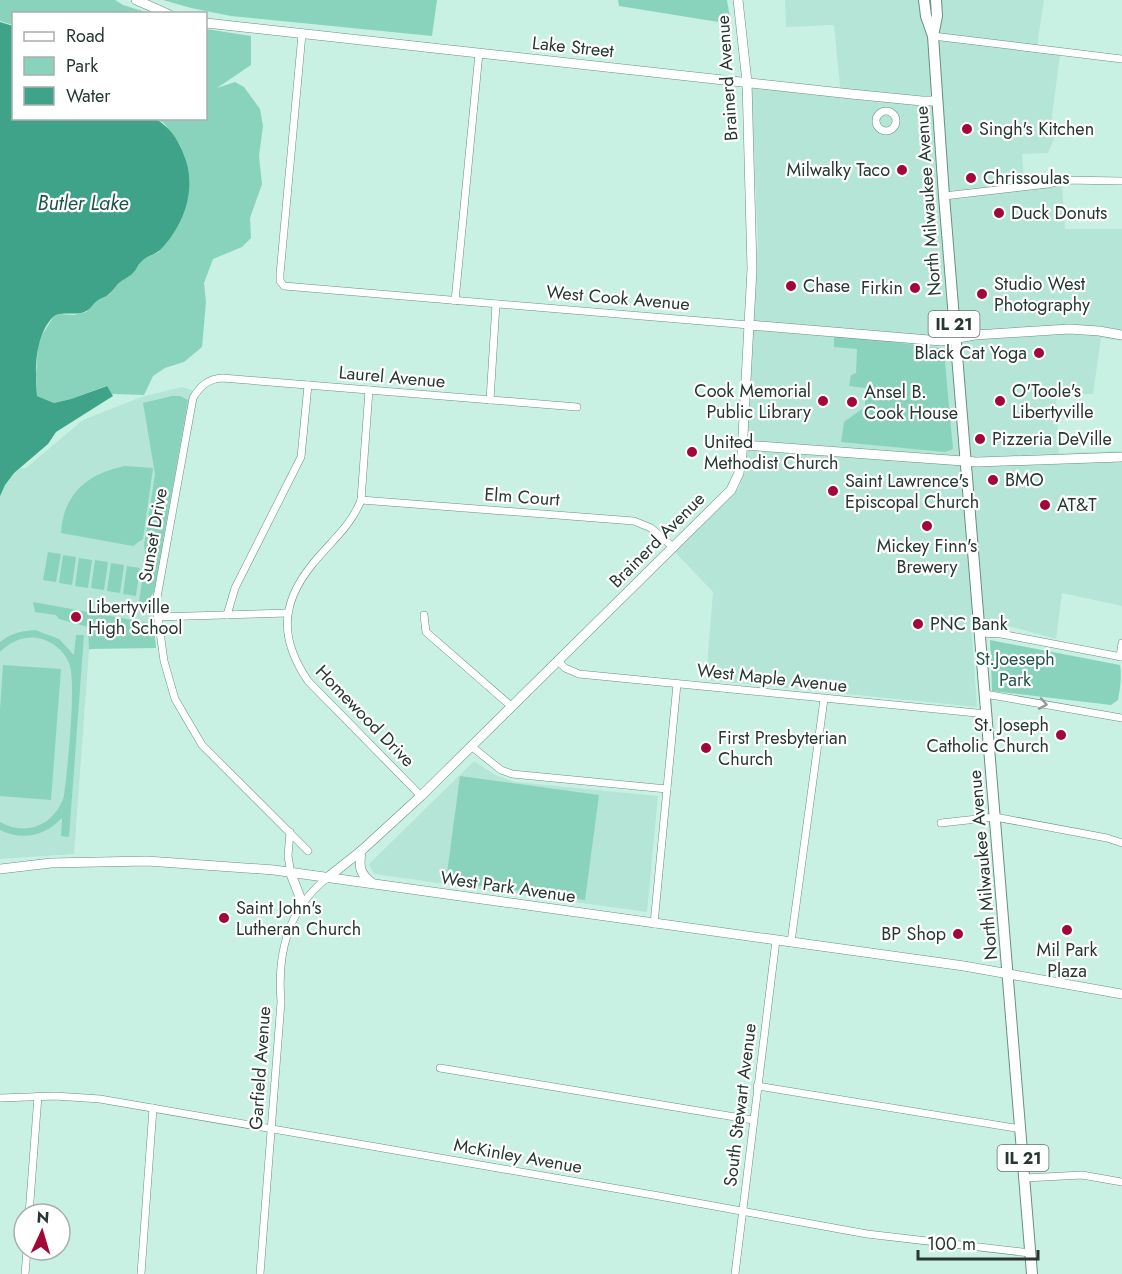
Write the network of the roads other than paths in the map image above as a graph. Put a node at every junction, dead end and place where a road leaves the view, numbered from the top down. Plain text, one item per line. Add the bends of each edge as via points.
1 (136, 0) edge
2 (738, 0) edge
3 (924, 0) edge
4 (936, 0) edge
5 (163, 12) edge
6 (207, 23) edge
7 (302, 34) junction
8 (933, 36) junction
9 (479, 53) junction
10 (1122, 59) edge
11 (747, 82) junction
12 (885, 98) junction
13 (937, 101) junction
14 (885, 112) dead end
15 (1122, 181) edge
16 (944, 196) junction
17 (455, 301) junction
18 (496, 304) junction
19 (749, 325) junction
20 (1122, 335) edge
21 (955, 338) junction
22 (206, 382) joint
23 (308, 385) junction
24 (369, 390) junction
25 (490, 400) junction
26 (577, 407) dead end
27 (743, 444) junction
28 (1122, 457) edge
29 (965, 461) junction
30 (361, 500) junction
31 (673, 547) junction
32 (288, 613) junction
33 (226, 615) junction
34 (423, 615) dead end
35 (157, 617) junction
36 (980, 633) junction
37 (1122, 643) edge
38 (1121, 657) edge
39 (558, 661) junction
40 (677, 684) junction
41 (985, 694) junction
42 (824, 699) junction
43 (511, 706) junction
44 (987, 714) junction
45 (1122, 718) edge
46 (471, 746) junction
47 (667, 789) junction
48 (421, 796) junction
49 (995, 817) junction
50 (941, 823) dead end
51 (290, 832) junction
52 (1122, 843) edge
53 (308, 851) dead end
54 (361, 851) junction
55 (288, 856) junction
56 (0, 869) edge
57 (274, 870) junction
58 (291, 874) junction
59 (327, 878) junction
60 (373, 885) junction
61 (303, 905) junction
62 (654, 924) junction
63 (776, 940) junction
64 (790, 942) junction
65 (1009, 974) junction
66 (1122, 994) edge
67 (440, 1068) dead end
68 (757, 1086) junction
69 (38, 1096) junction
70 (0, 1098) edge
71 (153, 1108) junction
72 (753, 1120) junction
73 (271, 1129) junction
74 (1021, 1129) junction
75 (1025, 1178) junction
76 (1122, 1182) edge
77 (30, 1202) edge
78 (742, 1212) junction
79 (1030, 1253) junction
80 (141, 1274) edge
81 (260, 1274) edge
82 (735, 1274) edge
83 (1032, 1274) edge

1 - 5 street
2 - 11 street, Brainerd Avenue
3 - 8 main road, North Milwaukee Avenue / IL 21
4 - 8 main road, North Milwaukee Avenue / IL 21
6 - 7 street, Lake Street
7 - 9 street, Lake Street
7 - 17 street, West Cook Avenue via 280,281 288,287
8 - 10 street
8 - 13 main road, North Milwaukee Avenue / IL 21
9 - 11 street, Lake Street
9 - 17 street
11 - 12 street, Lake Street
11 - 19 street, Brainerd Avenue via 752,269
12 - 13 street, Lake Street
12 - 14 street
13 - 16 main road, North Milwaukee Avenue / IL 21
15 - 16 street via 1064,180
16 - 21 main road, North Milwaukee Avenue / IL 21
17 - 18 street, West Cook Avenue
18 - 19 street, West Cook Avenue
18 - 25 street
19 - 21 street, West Cook Avenue via 940,341
19 - 27 street, Brainerd Avenue
20 - 21 street, West Cook Avenue via 1069,328
21 - 29 main road, North Milwaukee Avenue / IL 21
22 - 23 street, Laurel Avenue via 222,378
22 - 35 street, Sunset Drive via 193,398 188,419 156,603
23 - 24 street, Laurel Avenue
23 - 33 street via 301,457 235,588
24 - 25 street, Laurel Avenue
24 - 30 street, Homewood Drive
25 - 26 street, Laurel Avenue
27 - 29 street
27 - 31 street, Brainerd Avenue via 739,473 731,490
28 - 29 street
29 - 36 main road, North Milwaukee Avenue / IL 21
30 - 31 street, Elm Court via 634,520 651,528
30 - 32 street, Homewood Drive via 353,517 310,566 291,597
31 - 39 street, Brainerd Avenue
32 - 33 street
32 - 48 street, Homewood Drive via 293,657 308,681
33 - 35 street
34 - 43 street via 426,632
35 - 51 street, Sunset Drive via 169,683 184,716 207,750
36 - 38 street
36 - 41 main road, North Milwaukee Avenue / IL 21
37 - 38 street
39 - 40 street, West Maple Avenue via 579,674
39 - 43 street, Brainerd Avenue
40 - 42 street, West Maple Avenue
40 - 47 street
41 - 44 main road, North Milwaukee Avenue / IL 21
41 -> 45 street
42 - 44 street, West Maple Avenue
42 - 64 street
43 - 46 street, Brainerd Avenue
44 - 49 main road, North Milwaukee Avenue / IL 21
46 - 47 street via 501,770 519,776
46 - 48 street, Brainerd Avenue
47 - 62 street
48 - 54 street, Brainerd Avenue
49 - 50 street
49 - 52 street
49 - 65 main road, North Milwaukee Avenue / IL 21
51 - 53 street, Sunset Drive
51 - 55 street
54 - 59 street, Brainerd Avenue
54 - 60 street via 362,876
55 - 57 street
55 - 58 street
56 - 57 street, West Park Avenue via 51,863 147,861
57 - 58 street, West Park Avenue
58 - 59 street, West Park Avenue
58 - 61 street
59 - 60 street, West Park Avenue
59 - 61 street, Garfield Avenue
60 - 62 street, West Park Avenue
61 - 73 street, Garfield Avenue via 283,944
62 - 63 street, West Park Avenue
63 - 64 street, West Park Avenue
63 - 68 street, South Stewart Avenue
64 - 65 street, West Park Avenue
65 - 66 street, West Park Avenue
65 - 74 main road, IL 21
67 - 72 street
68 - 72 street, South Stewart Avenue
68 - 74 street
69 - 70 street, McKinley Avenue
69 - 71 street, McKinley Avenue
69 - 77 street
71 - 73 street, McKinley Avenue
71 - 80 street
72 - 78 street, South Stewart Avenue
73 - 78 street, McKinley Avenue
73 - 81 street, Garfield Avenue
74 - 75 main road, IL 21
75 - 76 street via 1082,1175
75 - 79 main road, IL 21
78 - 79 street, McKinley Avenue via 867,1234
78 - 82 street, South Stewart Avenue
79 - 83 main road, IL 21

